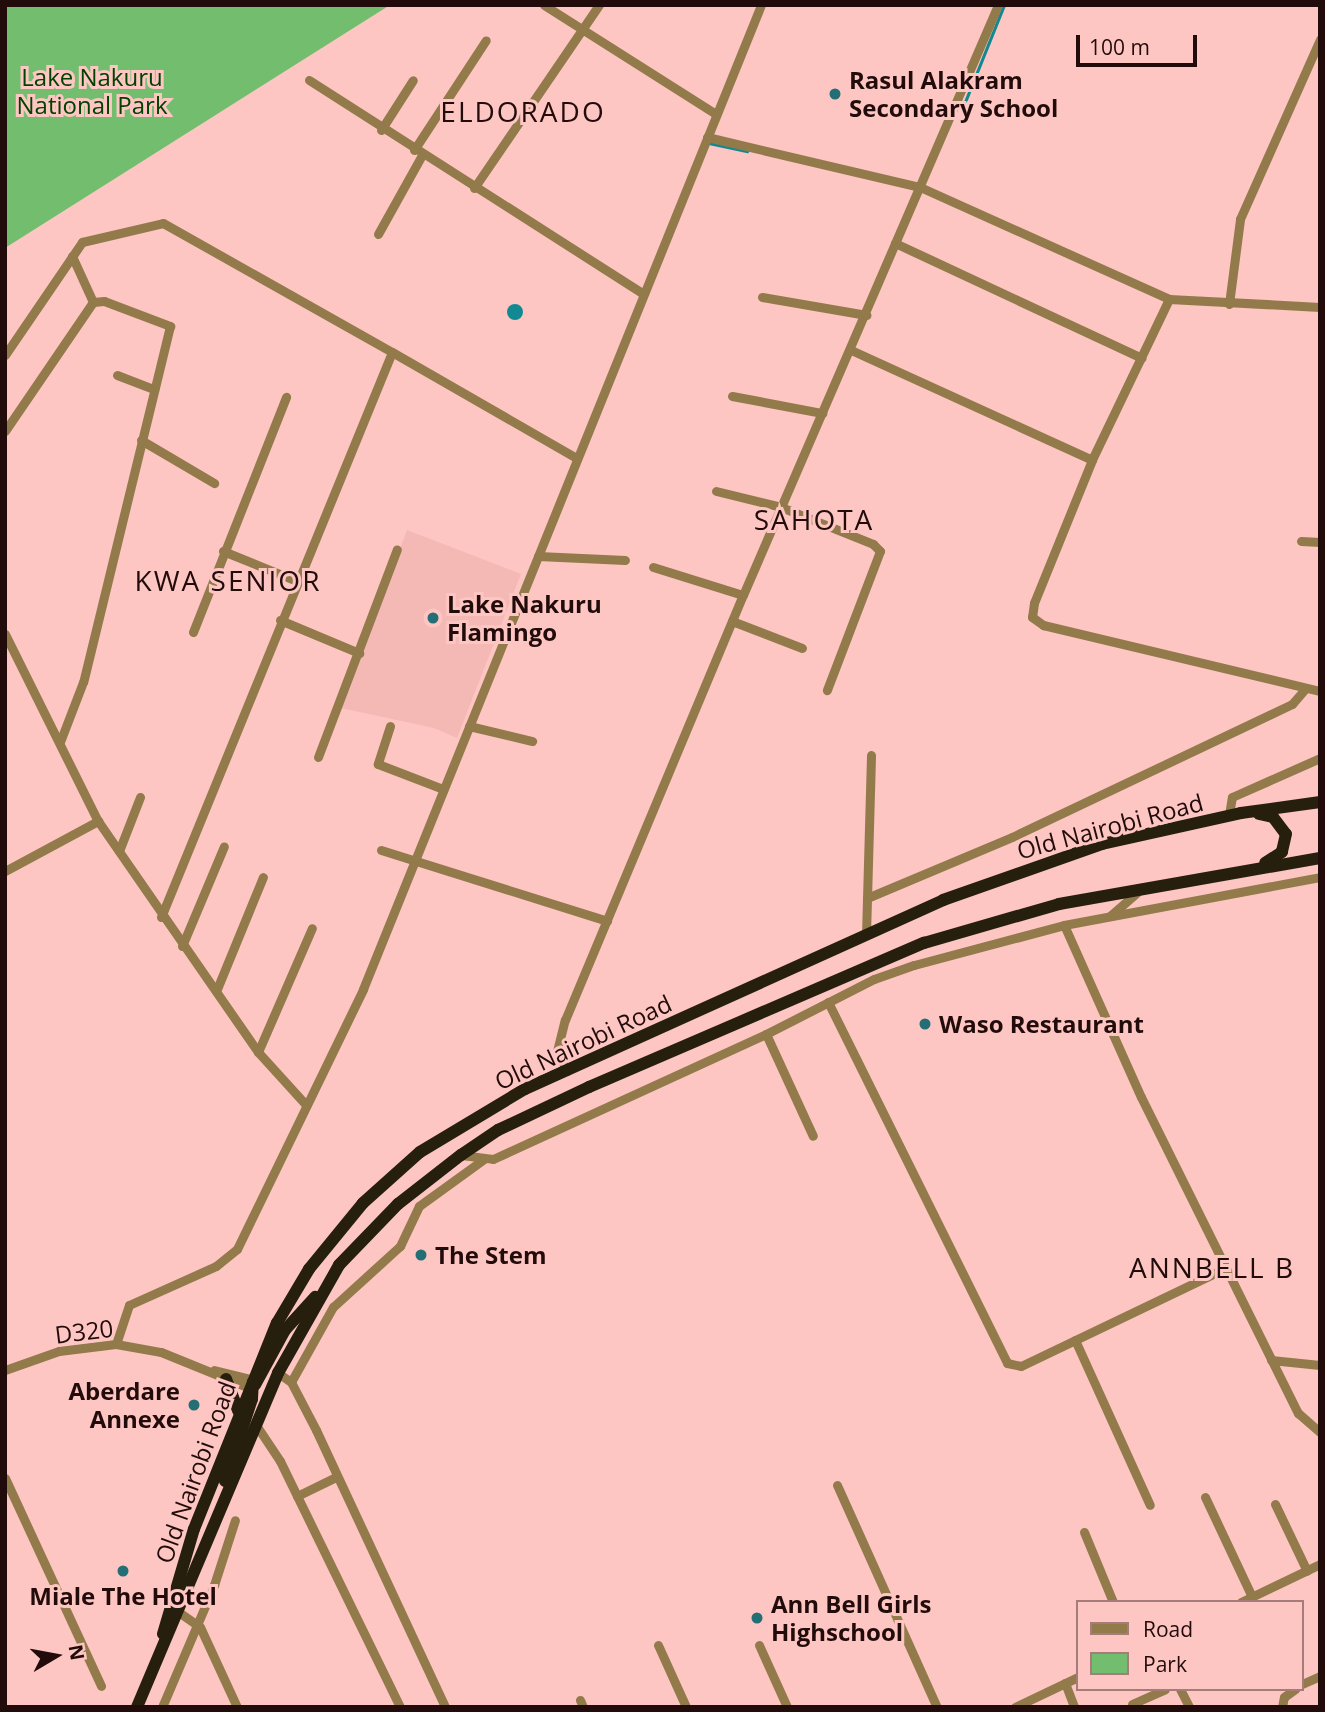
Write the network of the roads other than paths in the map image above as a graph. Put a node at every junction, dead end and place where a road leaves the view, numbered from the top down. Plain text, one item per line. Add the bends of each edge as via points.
1 (544, 5) edge
2 (599, 5) edge
3 (998, 5) edge
4 (757, 7) edge
5 (584, 27) junction
6 (1320, 39) edge
7 (486, 40) dead end
8 (309, 80) dead end
9 (413, 80) dead end
10 (716, 114) junction
11 (381, 130) junction
12 (707, 137) junction
13 (418, 153) junction
14 (920, 187) junction
15 (474, 188) junction
16 (378, 234) dead end
17 (895, 243) junction
18 (72, 256) junction
19 (643, 294) junction
20 (762, 297) dead end
21 (1169, 299) junction
22 (93, 302) junction
23 (1229, 304) junction
24 (1320, 307) edge
25 (866, 315) junction
26 (851, 350) junction
27 (392, 352) junction
28 (5, 355) edge
29 (1142, 358) junction
30 (117, 375) dead end
31 (153, 389) junction
32 (732, 396) dead end
33 (286, 397) dead end
34 (822, 413) junction
35 (5, 431) edge
36 (141, 440) junction
37 (576, 458) junction
38 (1092, 460) junction
39 (214, 483) dead end
40 (716, 491) dead end
41 (781, 507) junction
42 (1301, 541) dead end
43 (1320, 542) edge
44 (397, 549) dead end
45 (223, 551) junction
46 (538, 556) junction
47 (625, 560) dead end
48 (653, 567) dead end
49 (297, 581) junction
50 (743, 595) junction
51 (280, 620) junction
52 (732, 621) junction
53 (193, 632) dead end
54 (5, 634) edge
55 (802, 648) dead end
56 (359, 653) junction
57 (1306, 688) junction
58 (827, 690) dead end
59 (1320, 691) edge
60 (390, 726) dead end
61 (468, 726) junction
62 (532, 741) dead end
63 (60, 742) junction
64 (870, 755) dead end
65 (318, 757) dead end
66 (1320, 758) edge
67 (443, 789) junction
68 (140, 797) dead end
69 (1320, 802) edge
70 (1235, 814) junction
71 (98, 821) junction
72 (224, 846) dead end
73 (118, 850) junction
74 (381, 850) dead end
75 (1320, 858) edge
76 (414, 864) junction
77 (1250, 870) junction
78 (5, 871) edge
79 (263, 877) dead end
80 (1320, 877) edge
81 (1138, 892) junction
82 (867, 898) junction
83 (1110, 916) junction
84 (160, 917) junction
85 (607, 921) junction
86 (1064, 925) junction
87 (312, 928) dead end
88 (866, 935) junction
89 (182, 946) junction
90 (217, 989) junction
91 (828, 1002) junction
92 (766, 1034) junction
93 (258, 1052) junction
94 (567, 1071) junction
95 (306, 1105) junction
96 (813, 1136) dead end
97 (461, 1156) junction
98 (484, 1159) junction
99 (326, 1248) junction
100 (339, 1265) junction
101 (1226, 1268) junction
102 (326, 1287) junction
103 (1075, 1340) junction
104 (116, 1344) junction
105 (1271, 1360) junction
106 (1320, 1365) edge
107 (5, 1370) edge
108 (209, 1370) junction
109 (278, 1373) junction
110 (226, 1380) junction
111 (291, 1381) junction
112 (251, 1384) junction
113 (239, 1411) junction
114 (256, 1425) junction
115 (1320, 1432) edge
116 (337, 1476) junction
117 (5, 1478) edge
118 (837, 1485) dead end
119 (297, 1496) junction
120 (1205, 1497) dead end
121 (1275, 1504) dead end
122 (1150, 1505) dead end
123 (235, 1520) dead end
124 (1084, 1532) dead end
125 (209, 1538) junction
126 (1320, 1564) edge
127 (1307, 1571) junction
128 (1252, 1597) junction
129 (1112, 1600) edge
130 (1245, 1600) edge
131 (180, 1613) junction
132 (198, 1625) junction
133 (658, 1645) dead end
134 (760, 1645) dead end
135 (157, 1658) junction
136 (1320, 1676) edge
137 (1076, 1678) edge
138 (1304, 1683) edge
139 (1065, 1684) junction
140 (101, 1686) dead end
141 (1161, 1691) edge
142 (1181, 1691) edge
143 (1292, 1691) edge
144 (1132, 1704) dead end
145 (136, 1707) edge
146 (162, 1707) edge
147 (237, 1707) edge
148 (400, 1707) edge
149 (444, 1707) edge
150 (686, 1707) edge
151 (786, 1707) edge
152 (937, 1707) edge
153 (1014, 1707) edge
154 (1074, 1707) edge
155 (1188, 1707) edge
156 (1282, 1707) edge

1 - 5 street
2 - 5 street
3 - 14 street
4 - 10 street
5 - 10 street
5 - 15 street
6 - 23 street via 1240,219
7 - 13 street
8 - 11 street
9 - 11 street
10 - 12 street
11 - 13 street
12 - 14 street
12 - 19 street
13 - 15 street
13 - 16 street
14 - 17 street
14 - 21 street
15 - 19 street
17 - 25 street
17 - 29 street
18 - 22 street
18 - 27 street via 82,242 163,223
18 - 28 street
19 - 37 street
20 - 25 street
21 - 23 street
21 - 29 street
22 - 31 street via 104,301 170,326
22 - 35 street
23 - 24 street
25 - 26 street
26 - 34 street
26 - 38 street
27 - 37 street
27 - 49 street
29 - 38 street
30 - 31 street
31 - 36 street
32 - 34 street
33 - 45 street
34 - 41 street
36 - 39 street
36 - 63 street via 83,681
37 - 46 street
38 - 57 street via 1032,617 1037,622
40 - 41 street
41 - 50 street
41 - 58 street via 873,544 880,551
42 - 43 street
44 - 56 street
45 - 49 street
45 - 53 street
46 - 47 street
46 - 61 street
48 - 50 street
49 - 51 street
50 - 52 street
51 - 56 street
51 - 84 street
52 - 55 street
52 - 85 street
54 - 63 street
56 - 65 street
57 - 59 street
57 - 82 street via 1292,704 1267,716 1012,837
60 - 67 street via 378,764
61 - 62 street
61 - 67 street
63 - 71 street
64 - 82 street
66 - 70 street via 1233,797
67 - 76 street
68 - 73 street
69 - 70 highway, Old Nairobi Road
70 - 77 highway via 1273,817 1286,834 1277,858
70 - 88 highway, Old Nairobi Road via 1046,861
71 - 73 street
71 - 78 street
72 - 89 street
73 - 84 street
74 - 76 street
75 - 77 highway, Old Nairobi Road
76 - 85 street
76 - 95 street via 363,989
77 - 81 highway, Old Nairobi Road
79 - 90 street
80 - 83 street
81 - 83 street
81 - 97 highway, Old Nairobi Road via 996,919 851,971 564,1099 499,1130
82 - 88 street
83 - 86 street
84 - 89 street
85 - 94 street via 557,1043
86 - 91 street via 914,965
86 - 101 street
87 - 93 street
88 - 94 highway, Old Nairobi Road
89 - 90 street
90 - 93 street
91 - 92 street
91 - 103 street via 1007,1363 1021,1366
92 - 96 street
92 - 98 street
93 - 95 street
94 - 99 highway, Old Nairobi Road via 525,1089 420,1152 363,1203
95 - 104 street via 237,1249 216,1266 129,1306
97 - 98 street
97 - 100 highway, Old Nairobi Road via 398,1204
98 - 111 street via 419,1206 400,1246 333,1307
99 - 100 highway via 327,1263
99 - 112 highway, Old Nairobi Road via 293,1292
100 - 102 highway, Old Nairobi Road
101 - 103 street
101 - 105 street
102 - 109 highway, Old Nairobi Road
102 - 112 highway via 285,1330
103 - 122 street
104 - 107 street, D320 / D320 via 59,1352
104 - 108 street, D320 / D320 via 161,1352
105 - 106 street
105 - 115 street via 1298,1413
108 - 110 street, D320
108 - 112 street, D320
109 - 111 street
109 - 114 highway, Old Nairobi Road
110 - 112 street, D320
110 - 113 highway
111 - 116 street
112 - 113 highway, Old Nairobi Road
112 - 125 highway
113 - 135 highway, Old Nairobi Road via 194,1529
114 - 119 street
114 - 125 highway, Old Nairobi Road
116 - 119 street
116 - 149 street
117 - 140 street
118 - 152 street
119 - 148 street
120 - 128 street
121 - 127 street
123 - 132 street
124 - 129 street
125 - 131 highway, Old Nairobi Road
126 - 127 street
127 - 128 street
128 - 130 street
131 - 132 street
131 - 135 highway, Old Nairobi Road
132 - 146 street
132 - 147 street
133 - 150 street
134 - 151 street
135 - 145 highway, Old Nairobi Road
136 - 138 street
137 - 139 street
139 - 153 street
139 - 154 street
141 - 144 street
142 - 155 street
143 - 156 street via 1284,1696

